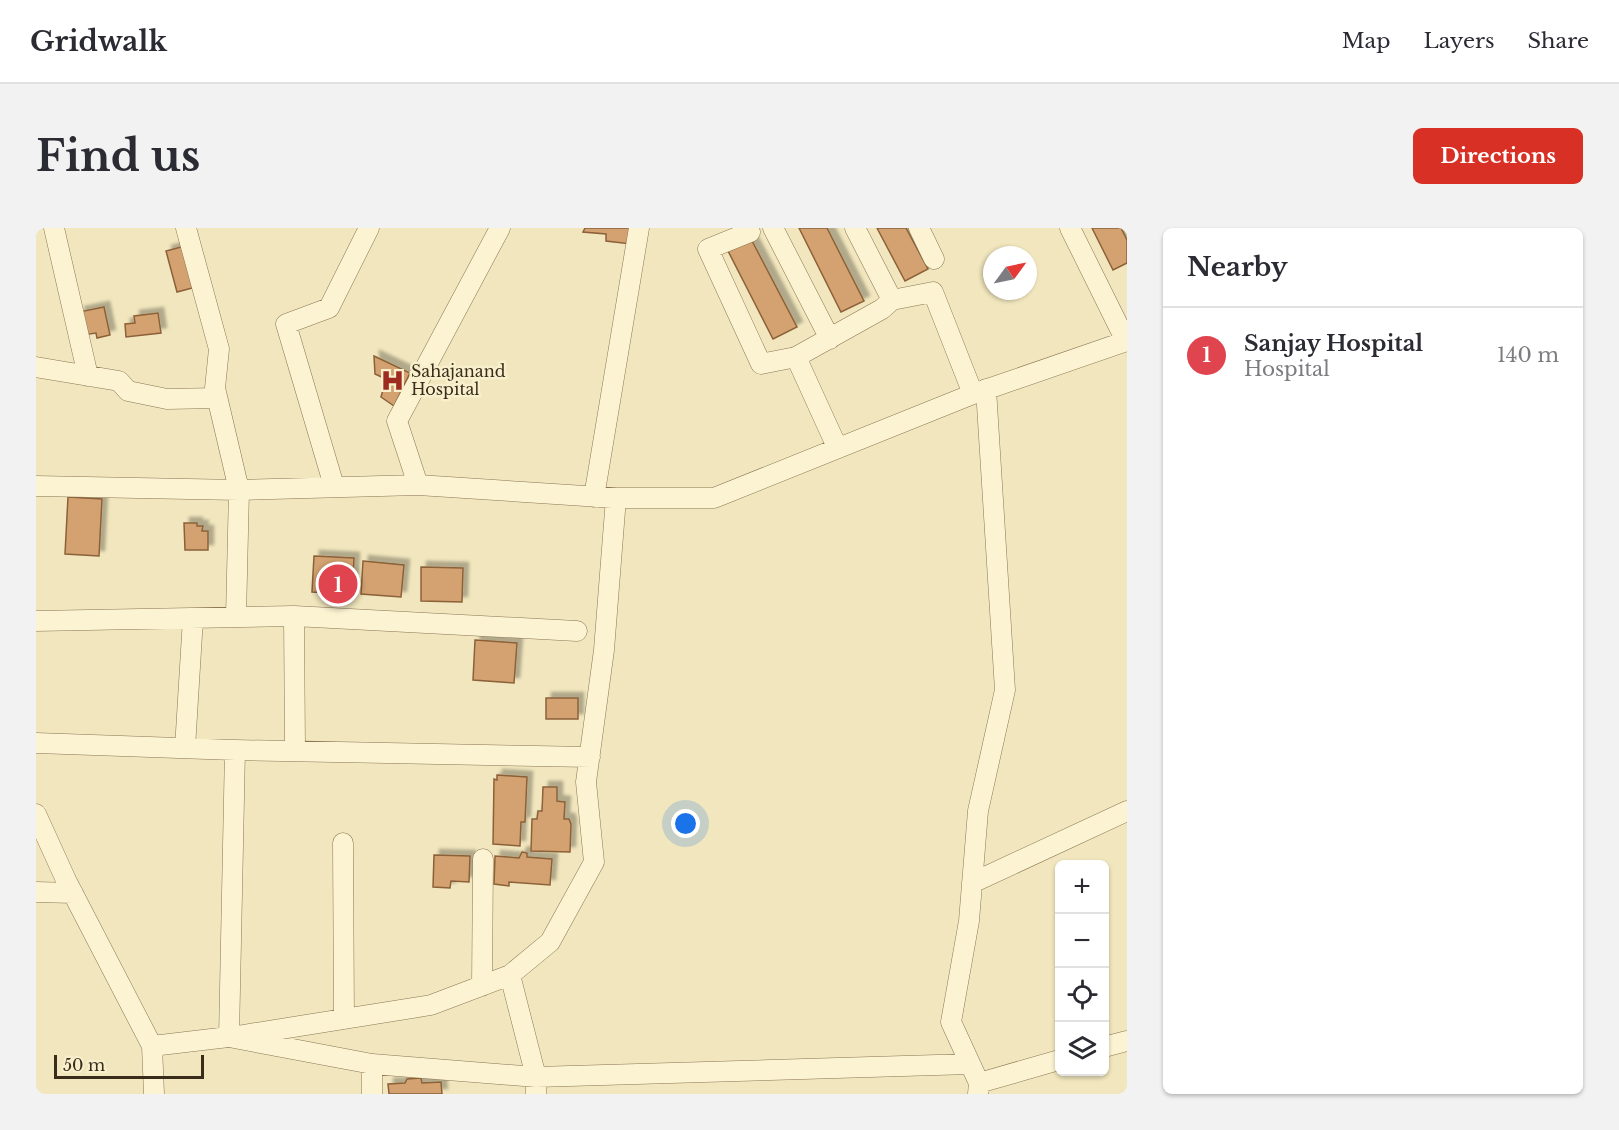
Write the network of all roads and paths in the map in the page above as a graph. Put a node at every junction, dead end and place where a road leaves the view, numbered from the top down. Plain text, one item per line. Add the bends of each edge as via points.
1 (54, 228) edge
2 (186, 228) edge
3 (369, 228) edge
4 (500, 228) edge
5 (639, 228) edge
6 (772, 228) edge
7 (855, 228) edge
8 (919, 228) edge
9 (1070, 228) edge
10 (752, 229) edge
11 (934, 259) dead end
12 (892, 300) junction
13 (830, 339) junction
14 (1127, 341) edge
15 (796, 357) junction
16 (36, 367) edge
17 (88, 376) junction
18 (980, 391) junction
19 (217, 398) junction
20 (837, 447) junction
21 (418, 485) junction
22 (36, 486) edge
23 (334, 486) junction
24 (239, 490) junction
25 (594, 497) junction
26 (616, 498) junction
27 (294, 616) junction
28 (236, 617) junction
29 (193, 618) junction
30 (36, 621) edge
31 (577, 631) dead end
32 (36, 743) edge
33 (185, 748) junction
34 (235, 750) junction
35 (295, 751) junction
36 (590, 757) junction
37 (1127, 811) edge
38 (36, 814) edge
39 (343, 843) dead end
40 (483, 859) dead end
41 (972, 883) junction
42 (36, 892) edge
43 (73, 893) junction
44 (510, 975) junction
45 (482, 986) junction
46 (344, 1019) junction
47 (229, 1037) junction
48 (1127, 1041) edge
49 (152, 1046) junction
50 (1109, 1046) edge
51 (1055, 1061) edge
52 (372, 1064) junction
53 (970, 1064) junction
54 (536, 1086) edge
55 (978, 1088) edge
56 (154, 1094) edge
57 (372, 1094) edge

1 - 17 street
2 - 19 street via 219,349
3 - 23 street via 329,308 286,324
4 - 21 street via 397,422
5 - 25 street
6 - 13 street
7 - 12 street
8 - 11 street
9 - 14 street
10 - 15 street via 708,249 762,364
12 - 13 street
12 - 18 street via 933,292
13 - 15 street
14 - 18 street
15 - 20 street
16 - 17 street
17 - 19 street via 119,381 128,392 167,399
18 - 20 street
18 - 41 street via 1005,690 978,811
19 - 24 street
20 - 26 street via 714,498
21 - 23 street
21 - 25 street
22 - 24 street
23 - 24 street
24 - 28 street
25 - 26 street
26 - 36 street via 604,650
27 - 28 street
27 - 31 street
27 - 35 street
28 - 29 street
29 - 30 street
29 - 33 street
32 - 33 street
33 - 34 street
34 - 35 street
34 - 47 street
35 - 36 street
36 - 44 street via 586,782 594,862 550,942
37 - 41 street
38 - 43 street
39 - 46 street
40 - 45 street
41 - 53 street via 951,1022
42 - 43 street
43 - 49 street
44 - 45 street
44 - 54 street
45 - 46 street via 431,1005
46 - 47 street
47 - 49 street
47 - 52 street
48 - 50 street
49 - 56 street
51 - 55 street
52 - 54 street
52 - 57 street
53 - 54 street
53 - 55 street

